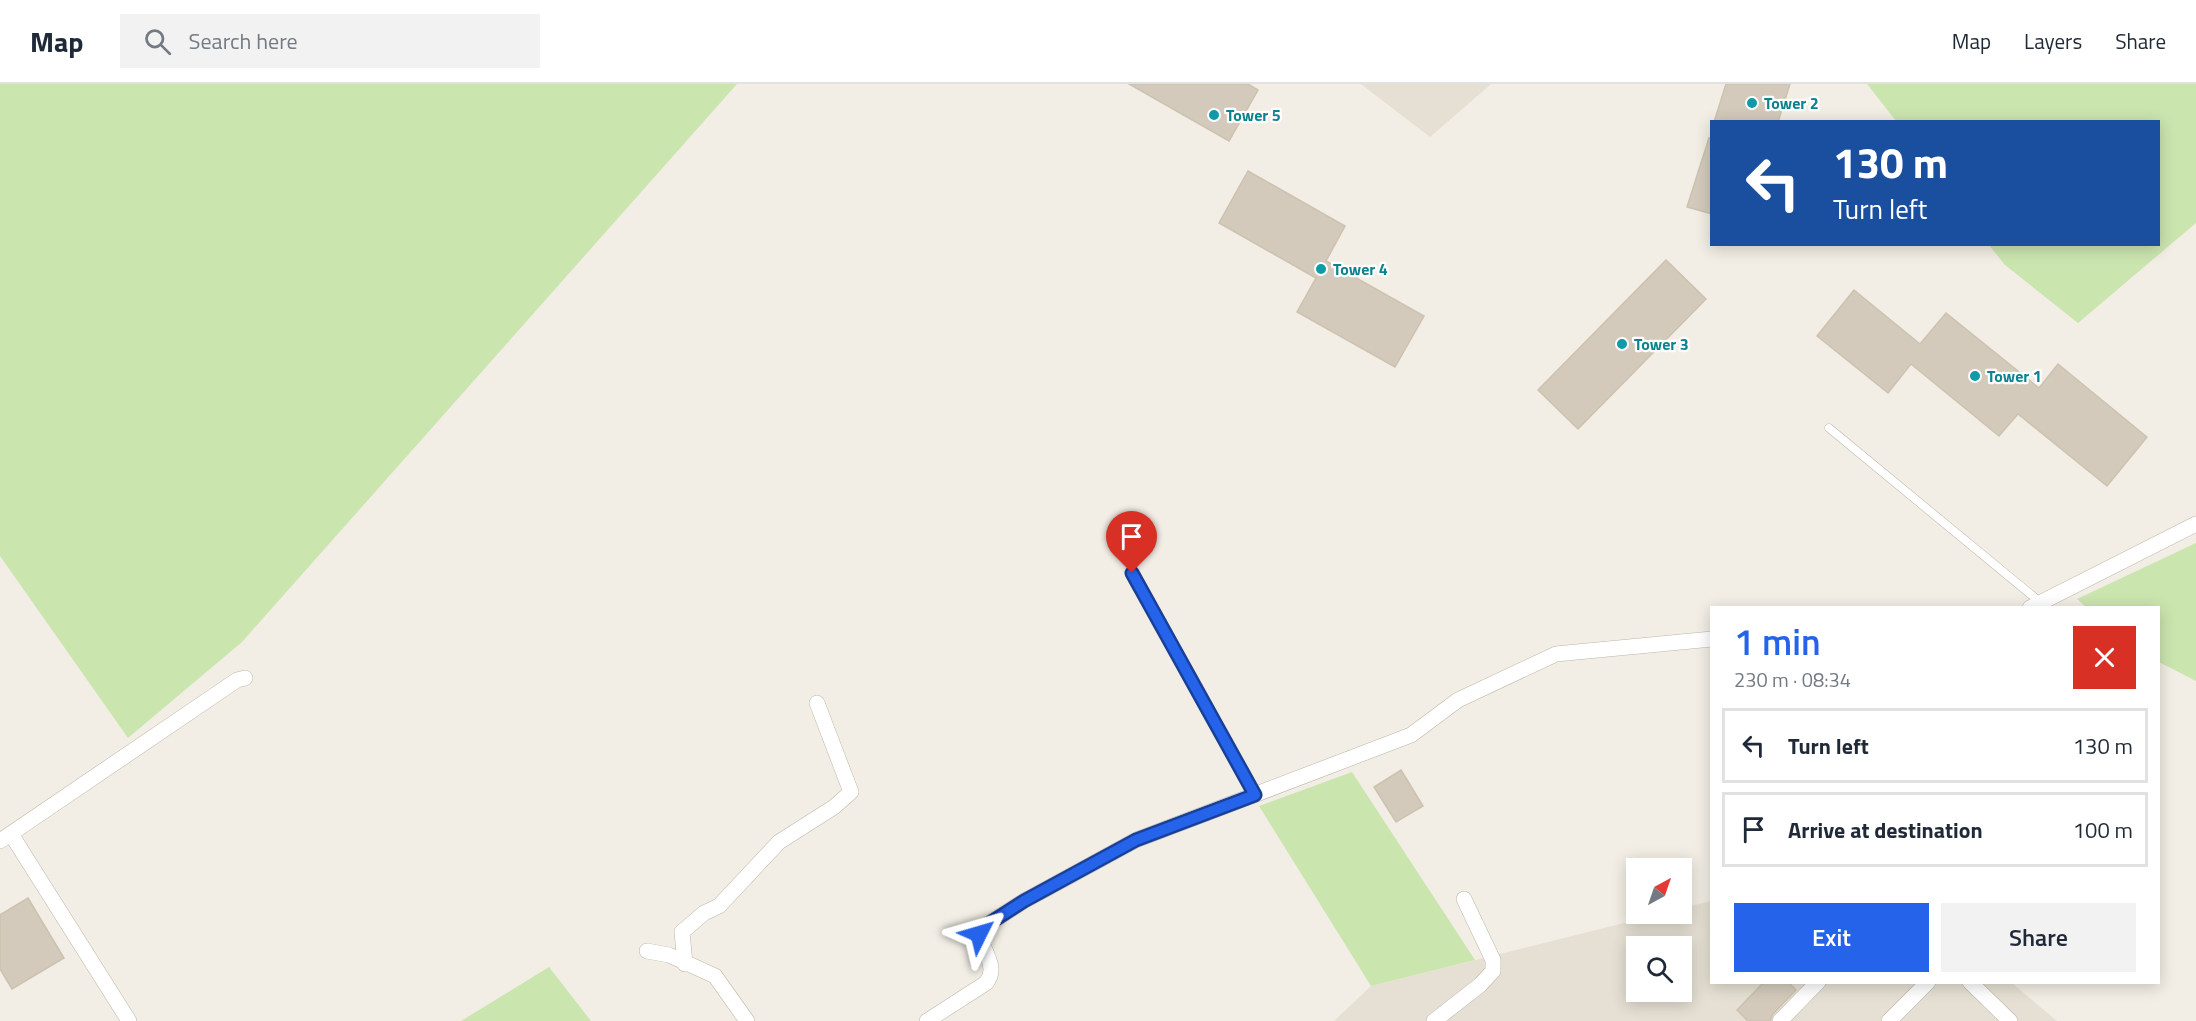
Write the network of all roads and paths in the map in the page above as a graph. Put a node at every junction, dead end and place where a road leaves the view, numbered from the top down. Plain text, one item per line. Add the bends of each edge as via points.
1 (1828, 428) dead end
2 (2196, 524) edge
3 (1132, 573) dead end
4 (2035, 605) edge
5 (1710, 639) edge
6 (245, 678) dead end
7 (817, 703) dead end
8 (1255, 795) junction
9 (5, 838) edge
10 (1464, 898) dead end
11 (647, 951) dead end
12 (685, 964) junction
13 (1816, 984) edge
14 (1926, 984) edge
15 (1972, 984) edge
16 (129, 1021) edge
17 (747, 1021) edge
18 (927, 1021) edge
19 (1434, 1021) edge
20 (1780, 1021) edge
21 (1889, 1021) edge
22 (2010, 1021) edge

1 - 4 lane
2 - 4 street
3 - 8 lane
5 - 8 street via 1556,654 1458,700 1412,735
6 - 9 street
7 - 12 street via 851,792 779,842 718,906 682,932
8 - 18 street via 1136,840 982,928 979,934 993,970 991,977
9 - 16 street
10 - 19 street via 1493,960 1493,971
11 - 12 street via 669,955
12 - 17 street via 715,976
13 - 20 street
14 - 21 street
15 - 22 street

